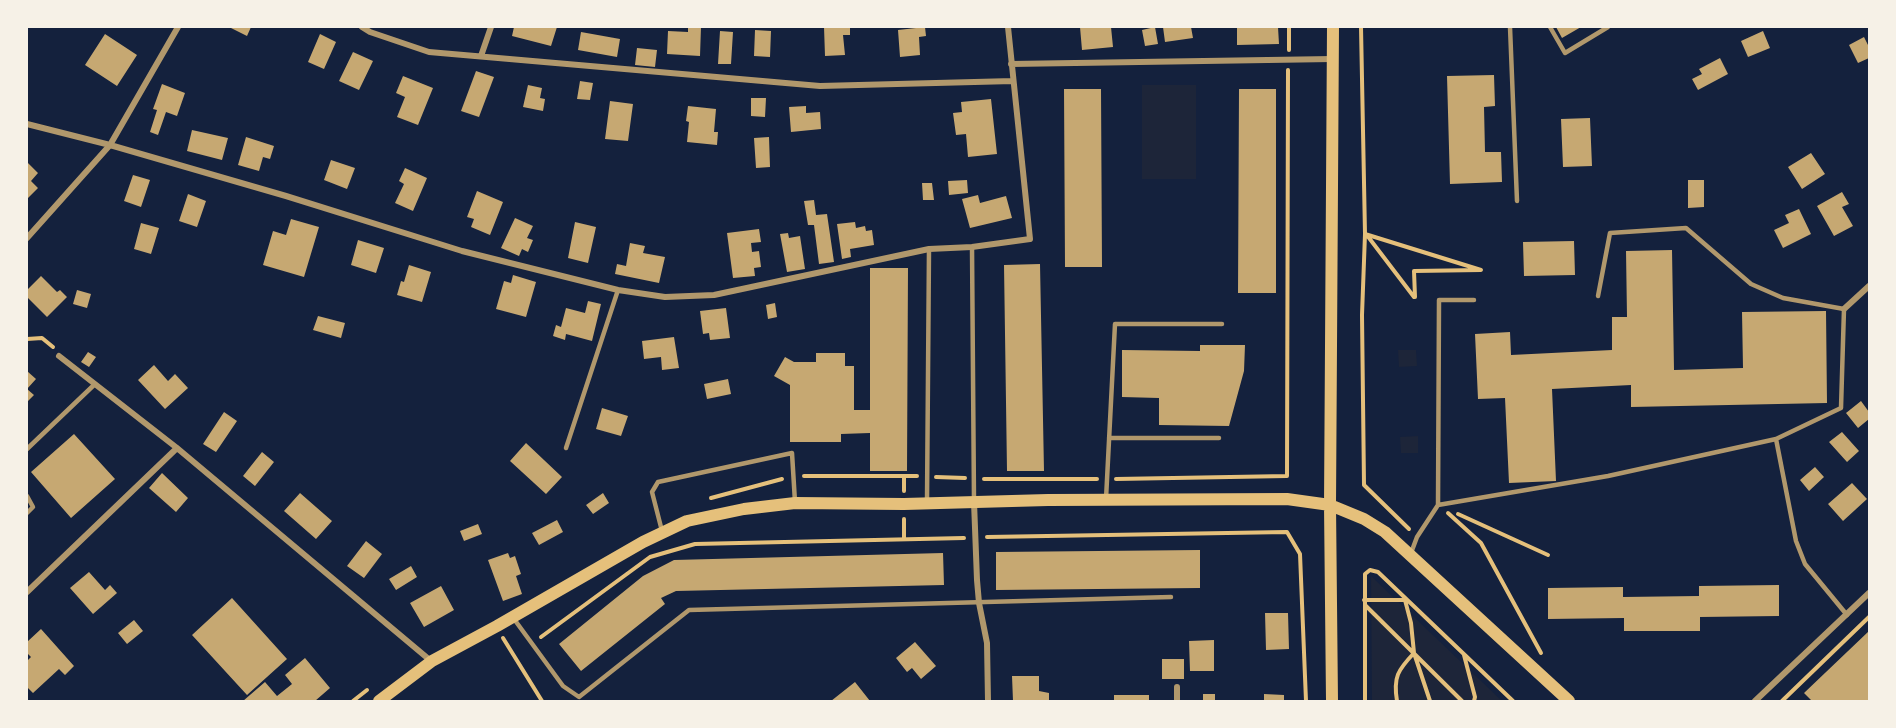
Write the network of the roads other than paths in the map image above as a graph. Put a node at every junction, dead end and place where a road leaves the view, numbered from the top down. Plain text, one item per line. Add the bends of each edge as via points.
1 (178, 27) edge
2 (362, 27) edge
3 (491, 27) edge
4 (1008, 27) edge
5 (1333, 27) edge
6 (1510, 27) edge
7 (1550, 27) edge
8 (1608, 27) edge
9 (481, 56) junction
10 (1333, 59) junction
11 (1011, 64) junction
12 (1013, 81) junction
13 (27, 124) edge
14 (110, 145) junction
15 (1517, 201) dead end
16 (27, 238) edge
17 (972, 247) junction
18 (929, 249) junction
19 (1869, 286) edge
20 (618, 290) junction
21 (1598, 296) dead end
22 (1474, 300) dead end
23 (1844, 309) junction
24 (1222, 324) dead end
25 (59, 356) road end
26 (94, 384) junction
27 (1109, 438) junction
28 (1219, 438) dead end
29 (1776, 439) junction
30 (177, 448) junction
31 (566, 448) dead end
32 (27, 449) edge
33 (27, 496) edge
34 (1106, 500) junction
35 (974, 502) junction
36 (795, 503) junction
37 (927, 503) junction
38 (1330, 505) junction
39 (1438, 505) junction
40 (27, 513) edge
41 (662, 531) junction
42 (1411, 553) junction
43 (27, 592) edge
44 (1869, 593) edge
45 (1171, 597) dead end
46 (979, 603) junction
47 (1847, 615) junction
48 (513, 616) junction
49 (432, 662) junction
50 (1177, 687) dead end
51 (379, 701) edge
52 (988, 701) edge
53 (1177, 701) edge
54 (1332, 701) edge
55 (1569, 701) edge
56 (1755, 701) edge

1 - 14 street
2 - 9 street via 429,52
3 - 9 street
4 - 11 street
5 - 10 main road
6 - 15 lane
7 - 8 lane via 1565,53
9 - 12 street via 820,86
10 - 11 street
10 - 38 main road
11 - 12 street
12 - 17 street via 1030,239
13 - 14 street
14 - 16 street
14 - 20 street via 462,251
17 - 18 street
17 - 35 lane
18 - 20 street via 714,295 665,297
18 - 37 lane
19 - 23 street
20 - 31 lane
21 - 23 lane via 1610,233 1686,228 1751,284 1783,298
22 - 39 lane via 1439,300
23 - 29 lane via 1841,408
24 - 27 lane via 1115,324
25 - 26 street
26 - 30 street
26 - 32 lane
27 - 28 lane
27 - 34 lane
29 - 39 lane via 1608,476
29 - 47 lane via 1796,541 1805,564
30 - 43 street
30 - 49 street
33 - 40 lane via 33,507
34 - 35 main road
34 - 38 main road via 1287,499
35 - 37 main road
35 - 46 street
36 - 37 main road
36 - 41 main road via 744,509
36 - 41 lane via 792,453 658,482 652,492
38 - 42 main road via 1364,519
38 - 54 main road
39 - 42 lane
41 - 48 main road
42 - 55 main road
44 - 47 street
45 - 46 lane
46 - 48 lane via 689,610 579,697 563,686
46 - 52 street via 987,643
47 - 56 street
48 - 49 main road
49 - 51 main road
50 - 53 street

